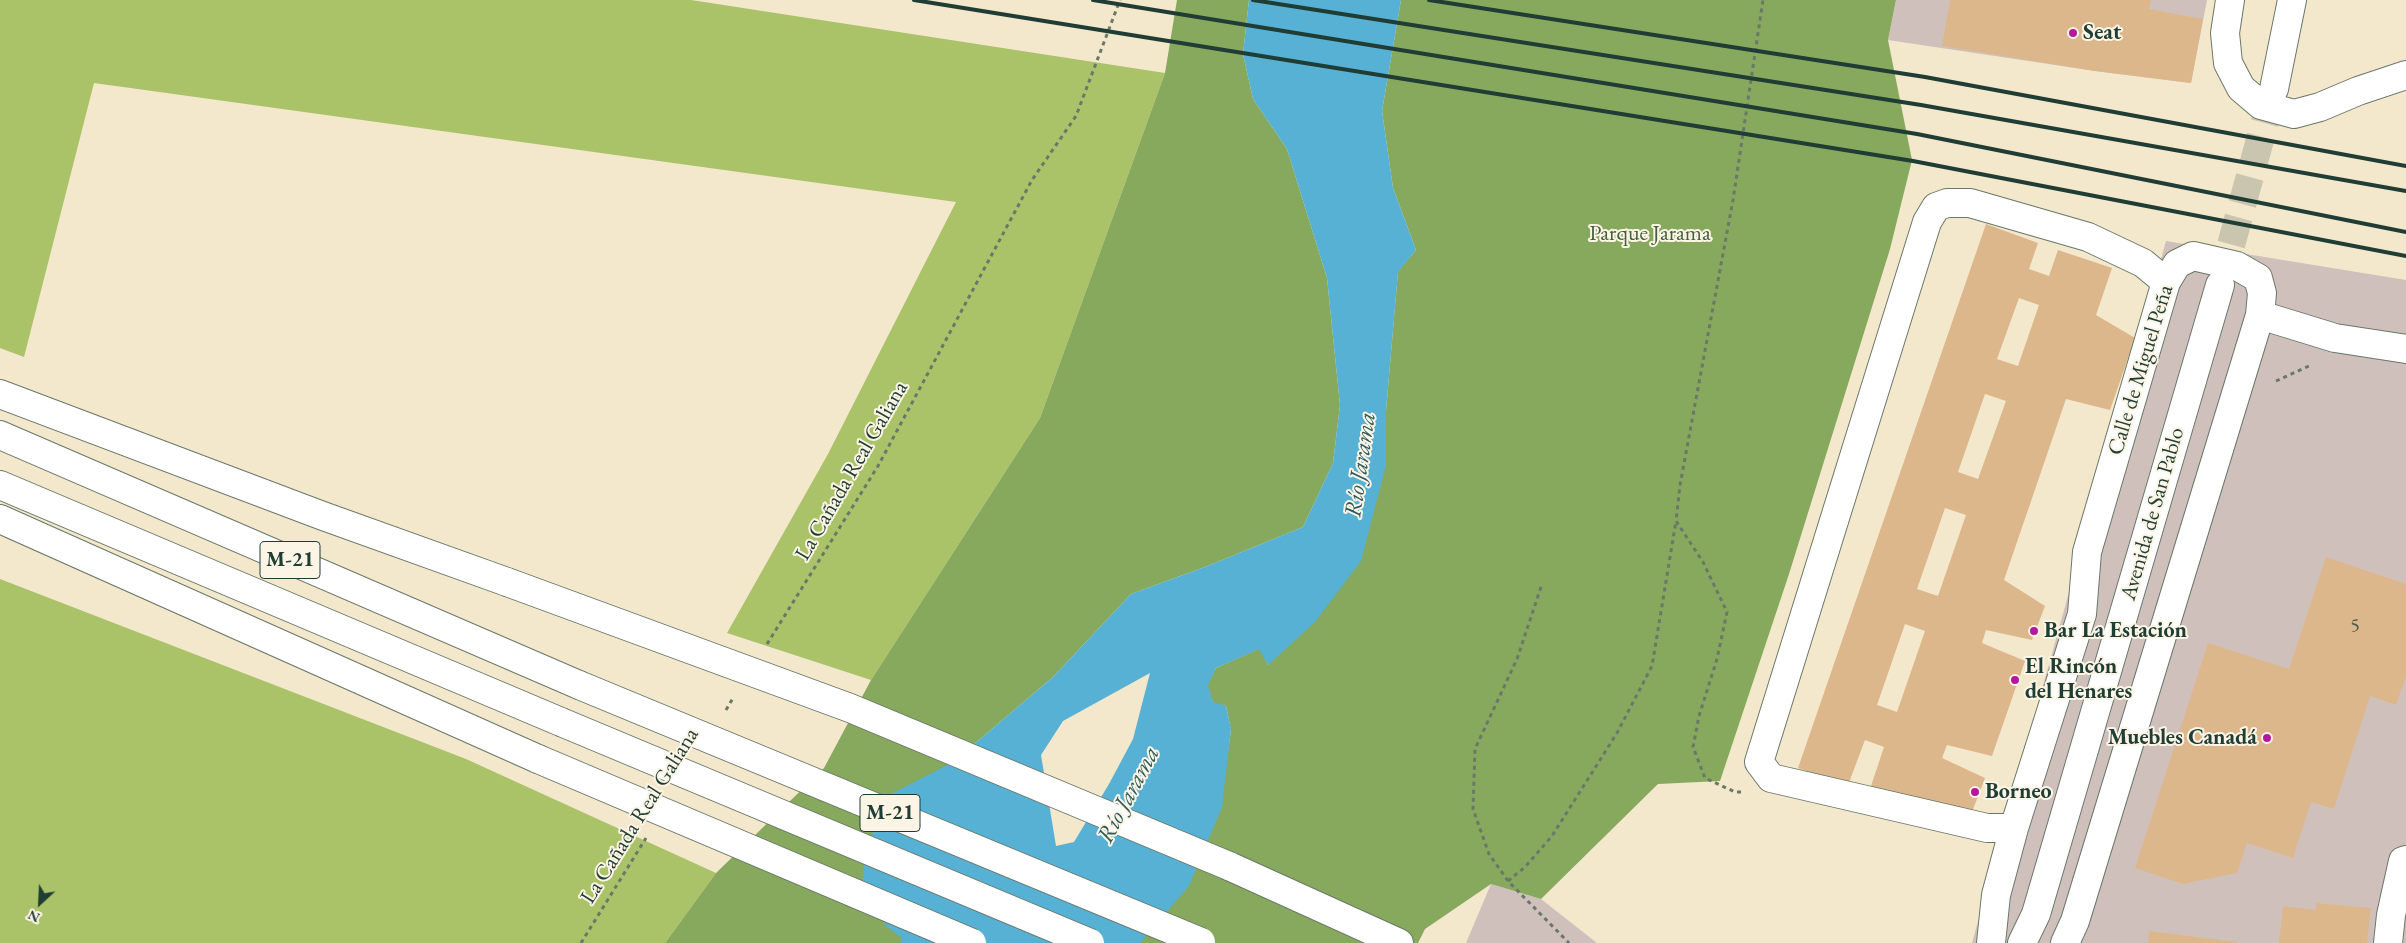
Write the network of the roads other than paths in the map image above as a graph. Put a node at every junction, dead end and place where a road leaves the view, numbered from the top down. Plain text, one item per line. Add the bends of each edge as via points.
1 (2230, 0) edge
2 (2292, 0) edge
3 (2406, 75) edge
4 (2274, 89) tunnel mouth
5 (2166, 282) junction
6 (2220, 285) tunnel mouth
7 (2260, 315) junction
8 (2406, 349) edge
9 (0, 394) edge
10 (0, 435) edge
11 (0, 485) edge
12 (0, 519) edge
13 (2014, 828) junction
14 (2406, 860) edge
15 (2036, 914) junction
16 (2070, 936) edge
17 (1202, 942) edge
18 (972, 943) edge
19 (1090, 943) edge
20 (1399, 943) edge
21 (1991, 943) edge
22 (2022, 943) edge
23 (2033, 943) edge
24 (2388, 943) edge

1 - 3 main road via 2226,33 2228,63 2240,88 2261,105 2294,114
2 - 4 main road
5 - 7 main road, Calle de Miguel Peña via 2177,264 2193,256 2237,266 2258,278 2262,293
5 - 13 main road, Calle de Miguel Peña via 2087,552 2082,614
5 - 13 main road via 2143,263 2088,236 1970,203 1947,203 1936,207 1927,222 1759,762 1771,778 1987,828
6 - 15 main road, Avenida de San Pablo
7 - 8 main road via 2335,338
7 - 16 main road, Calle de Miguel Peña
9 - 20 main road, bridge via 322,516 850,708 1229,866
10 - 17 main road, M-21, bridge via 579,685
11 - 19 main road, M-21, bridge
12 - 18 main road, bridge via 538,759
13 - 21 main road, Calle de Miguel Peña via 1996,895
14 - 24 main road via 2403,861 2391,914
15 - 22 main road, Avenida de San Pablo
15 - 23 main road

